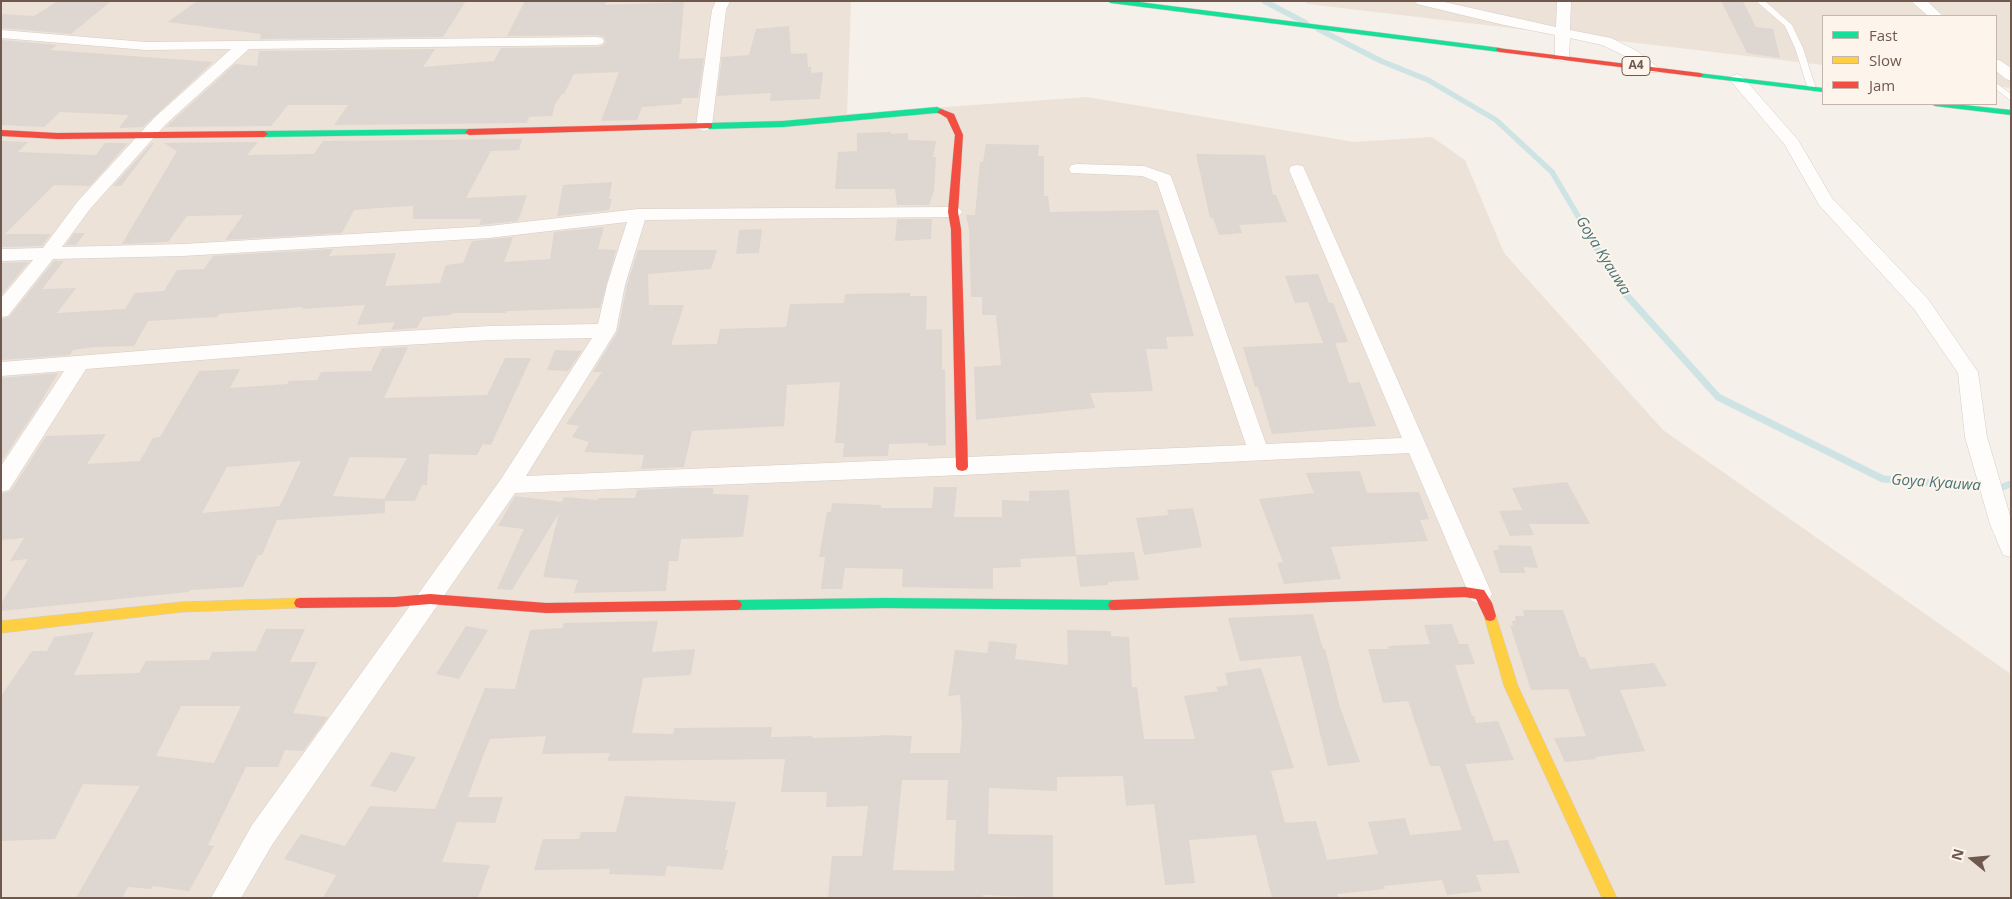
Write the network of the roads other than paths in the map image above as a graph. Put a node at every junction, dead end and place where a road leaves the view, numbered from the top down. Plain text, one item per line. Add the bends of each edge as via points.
1 (723, 1) edge
2 (1112, 1) edge
3 (1422, 1) edge
4 (1564, 1) edge
5 (1760, 1) edge
6 (1918, 1) edge
7 (1935, 15) edge
8 (1563, 32) junction
9 (1, 34) edge
10 (597, 41) dead end
11 (246, 44) junction
12 (1562, 57) junction
13 (1997, 65) edge
14 (1652, 68) junction
15 (2011, 76) edge
16 (1737, 79) junction
17 (1997, 86) edge
18 (1818, 89) edge
19 (2011, 99) edge
20 (1943, 105) edge
21 (2011, 113) edge
22 (704, 126) junction
23 (1, 133) edge
24 (147, 135) junction
25 (1077, 169) dead end
26 (1297, 170) dead end
27 (953, 212) junction
28 (638, 215) junction
29 (48, 254) junction
30 (1, 255) edge
31 (1, 311) edge
32 (606, 332) junction
33 (80, 363) junction
34 (1, 368) edge
35 (1416, 445) junction
36 (1259, 453) junction
37 (962, 467) junction
38 (1, 484) edge
39 (509, 485) junction
40 (2011, 548) edge
41 (1480, 594) junction
42 (430, 599) junction
43 (1, 628) edge
44 (225, 898) edge
45 (1610, 898) edge

1 - 22 street via 719,10
2 - 12 main road, A4
3 - 8 street
4 - 8 street
5 - 18 lane via 1788,25
6 - 7 street
8 - 12 street
8 - 14 street via 1606,41
9 - 11 street via 146,46
10 - 11 street
11 - 24 street
12 - 14 main road, A4
13 - 15 street
14 - 16 main road, A4
16 - 18 main road, A4
16 - 40 street via 1792,142 1825,201 1921,304 1968,372 1976,437
17 - 19 lane
20 - 21 main road
22 - 24 main road
22 - 27 main road via 783,124 937,110 951,116 959,136
23 - 24 main road
24 - 29 street via 84,205
25 - 36 street via 1144,172 1164,179
26 - 35 street
27 - 28 street
27 - 37 main road
28 - 29 street via 489,232 183,250
28 - 32 street
29 - 30 street
29 - 31 street
32 - 33 street via 490,333 354,341
32 - 39 street
33 - 34 street
33 - 38 street
35 - 36 street
35 - 41 street
36 - 37 street
37 - 39 street
39 - 42 street
41 - 42 main road via 1134,605 546,608
41 - 45 main road via 1486,603 1511,686
42 - 43 main road via 182,607
42 - 44 street via 262,835

